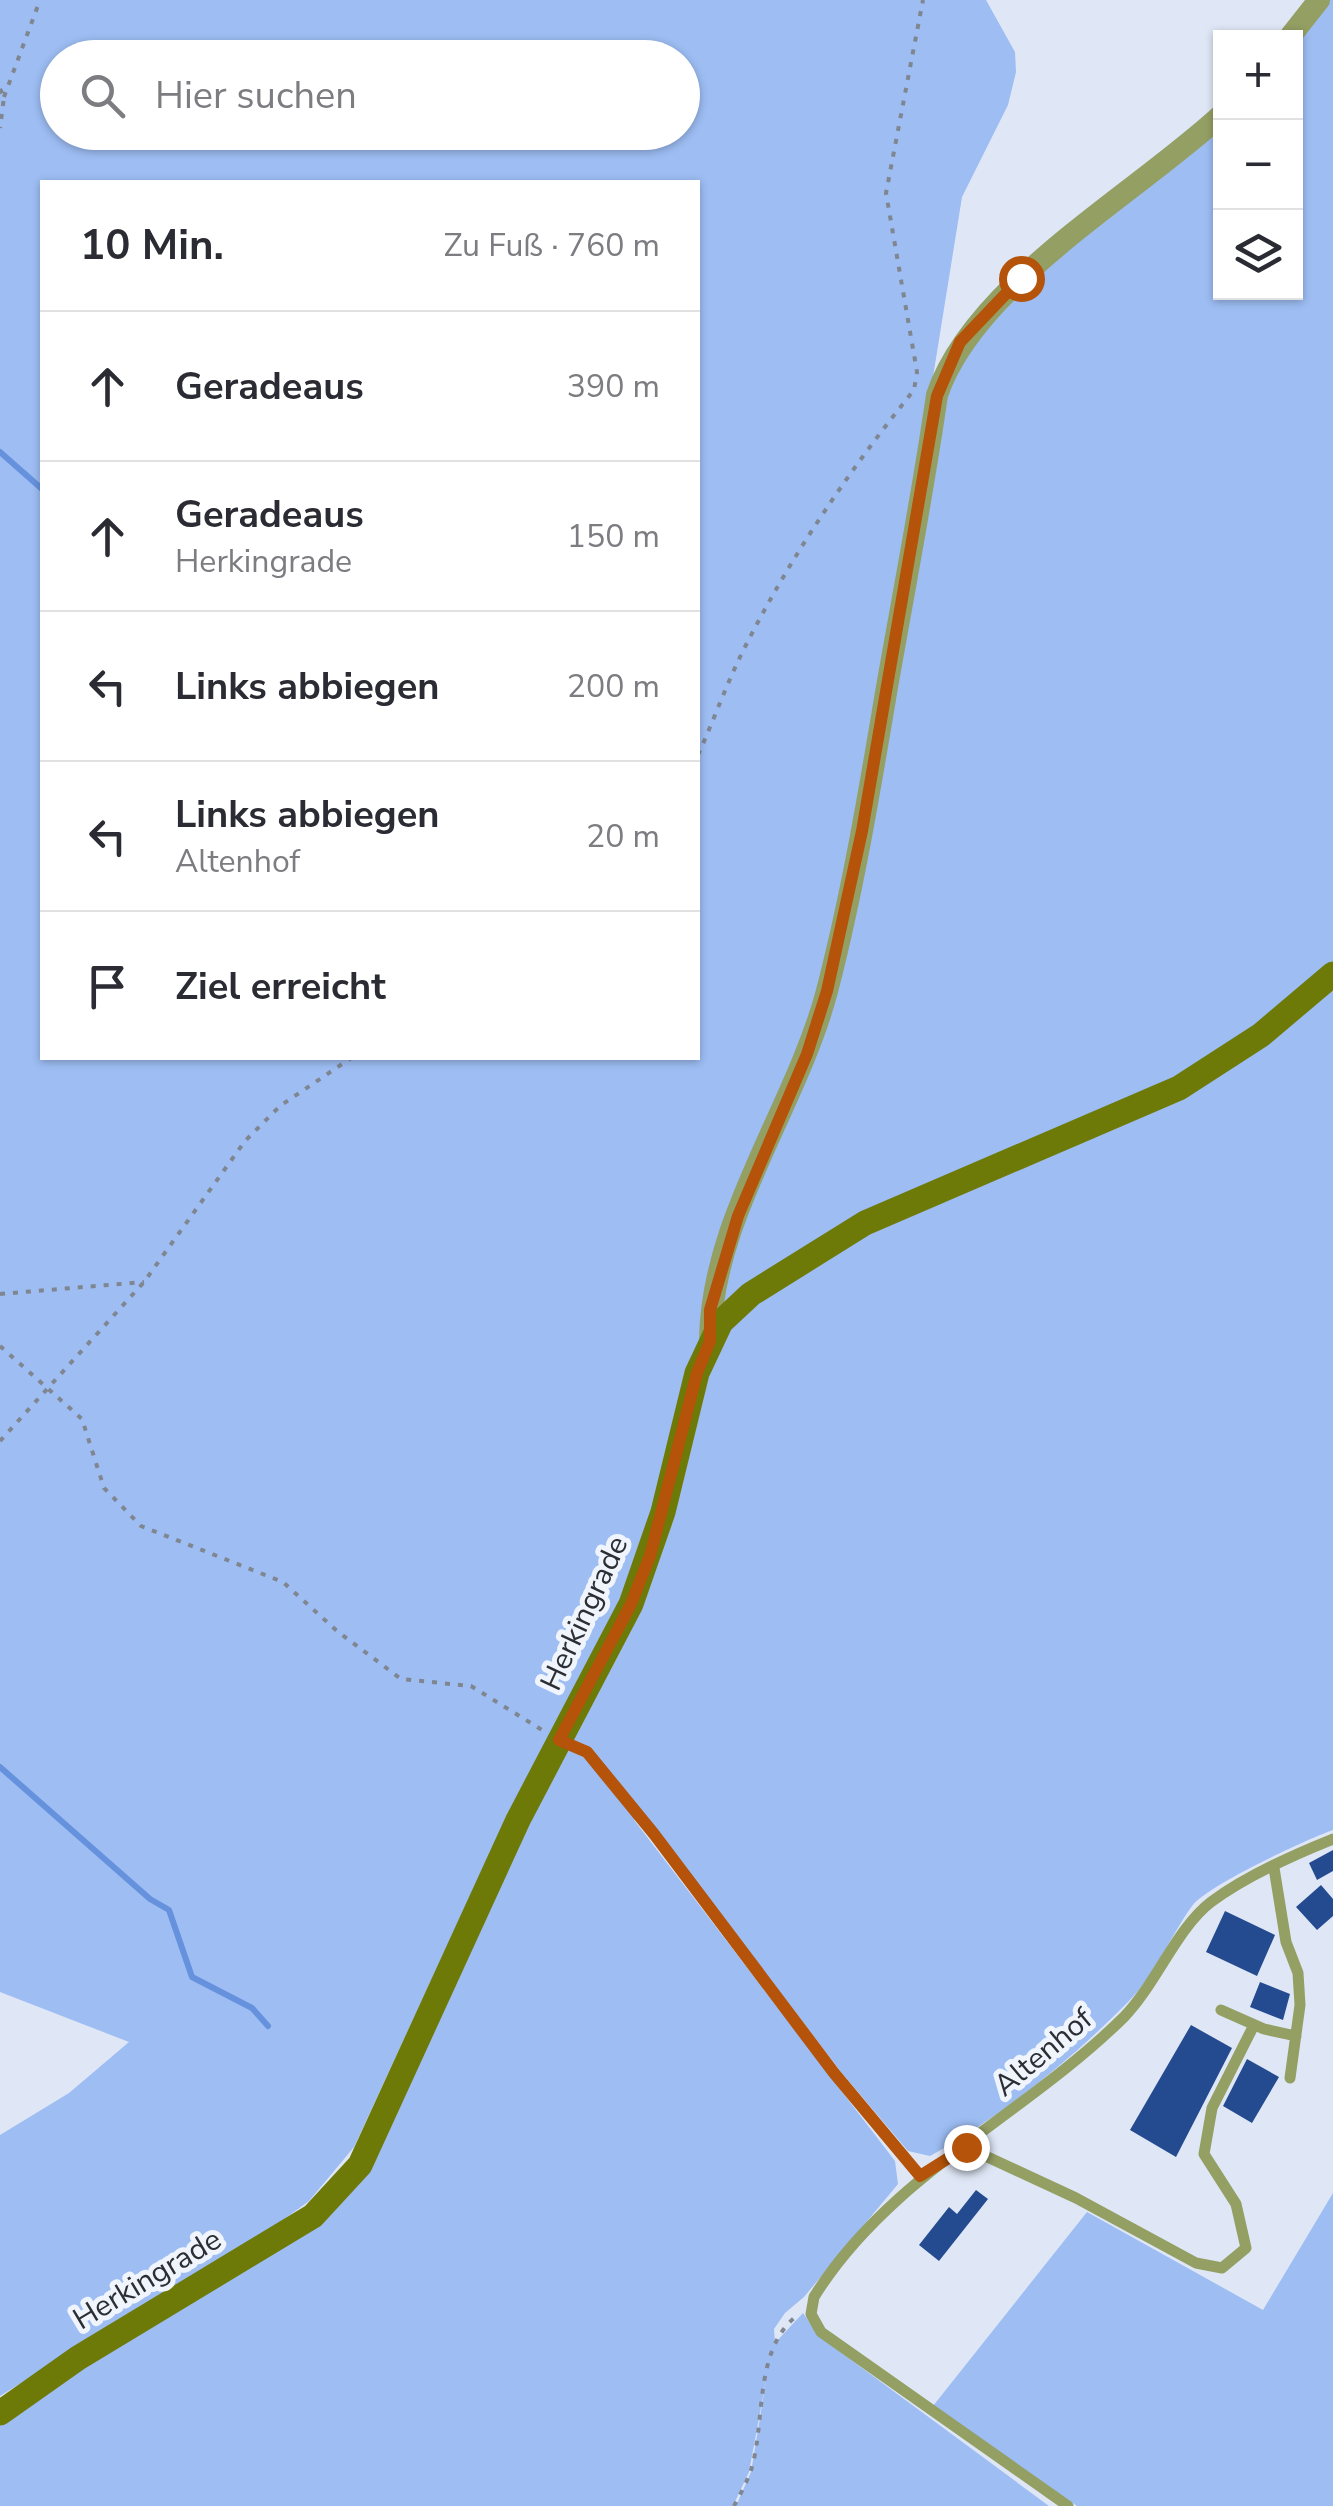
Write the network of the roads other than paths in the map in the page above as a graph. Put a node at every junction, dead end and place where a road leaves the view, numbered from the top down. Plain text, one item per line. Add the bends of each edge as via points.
1 (1319, 0) edge
2 (1295, 30) edge
3 (1215, 120) edge
4 (1333, 974) edge
5 (710, 1341) junction
6 (559, 1740) junction
7 (1333, 1839) edge
8 (1274, 1868) junction
9 (1221, 2010) dead end
10 (1254, 2025) junction
11 (1296, 2036) junction
12 (1290, 2078) dead end
13 (966, 2147) junction
14 (920, 2176) junction
15 (0, 2413) edge
16 (1068, 2506) edge

1 - 2 street
3 - 5 street via 1021,278 982,316 946,370 827,991 738,1216 710,1310
4 - 5 main road, Herkingrade via 1262,1035 1179,1088 841,1237 751,1294
5 - 6 main road, Herkingrade via 650,1556
6 - 14 lane via 587,1752
6 - 15 main road, Herkingrade via 381,2126 349,2180 289,2232 78,2358
7 - 8 lane, Altenhof
8 - 11 lane via 1298,1973
8 - 13 lane, Altenhof via 1200,1912 1124,2017
9 - 10 lane
10 - 11 lane
10 - 13 lane via 1206,2128 1204,2154 1236,2204 1246,2248 1222,2268 1196,2263
11 - 12 lane
13 - 14 lane, Altenhof
14 - 16 lane, Altenhof via 817,2291 811,2309 820,2332

